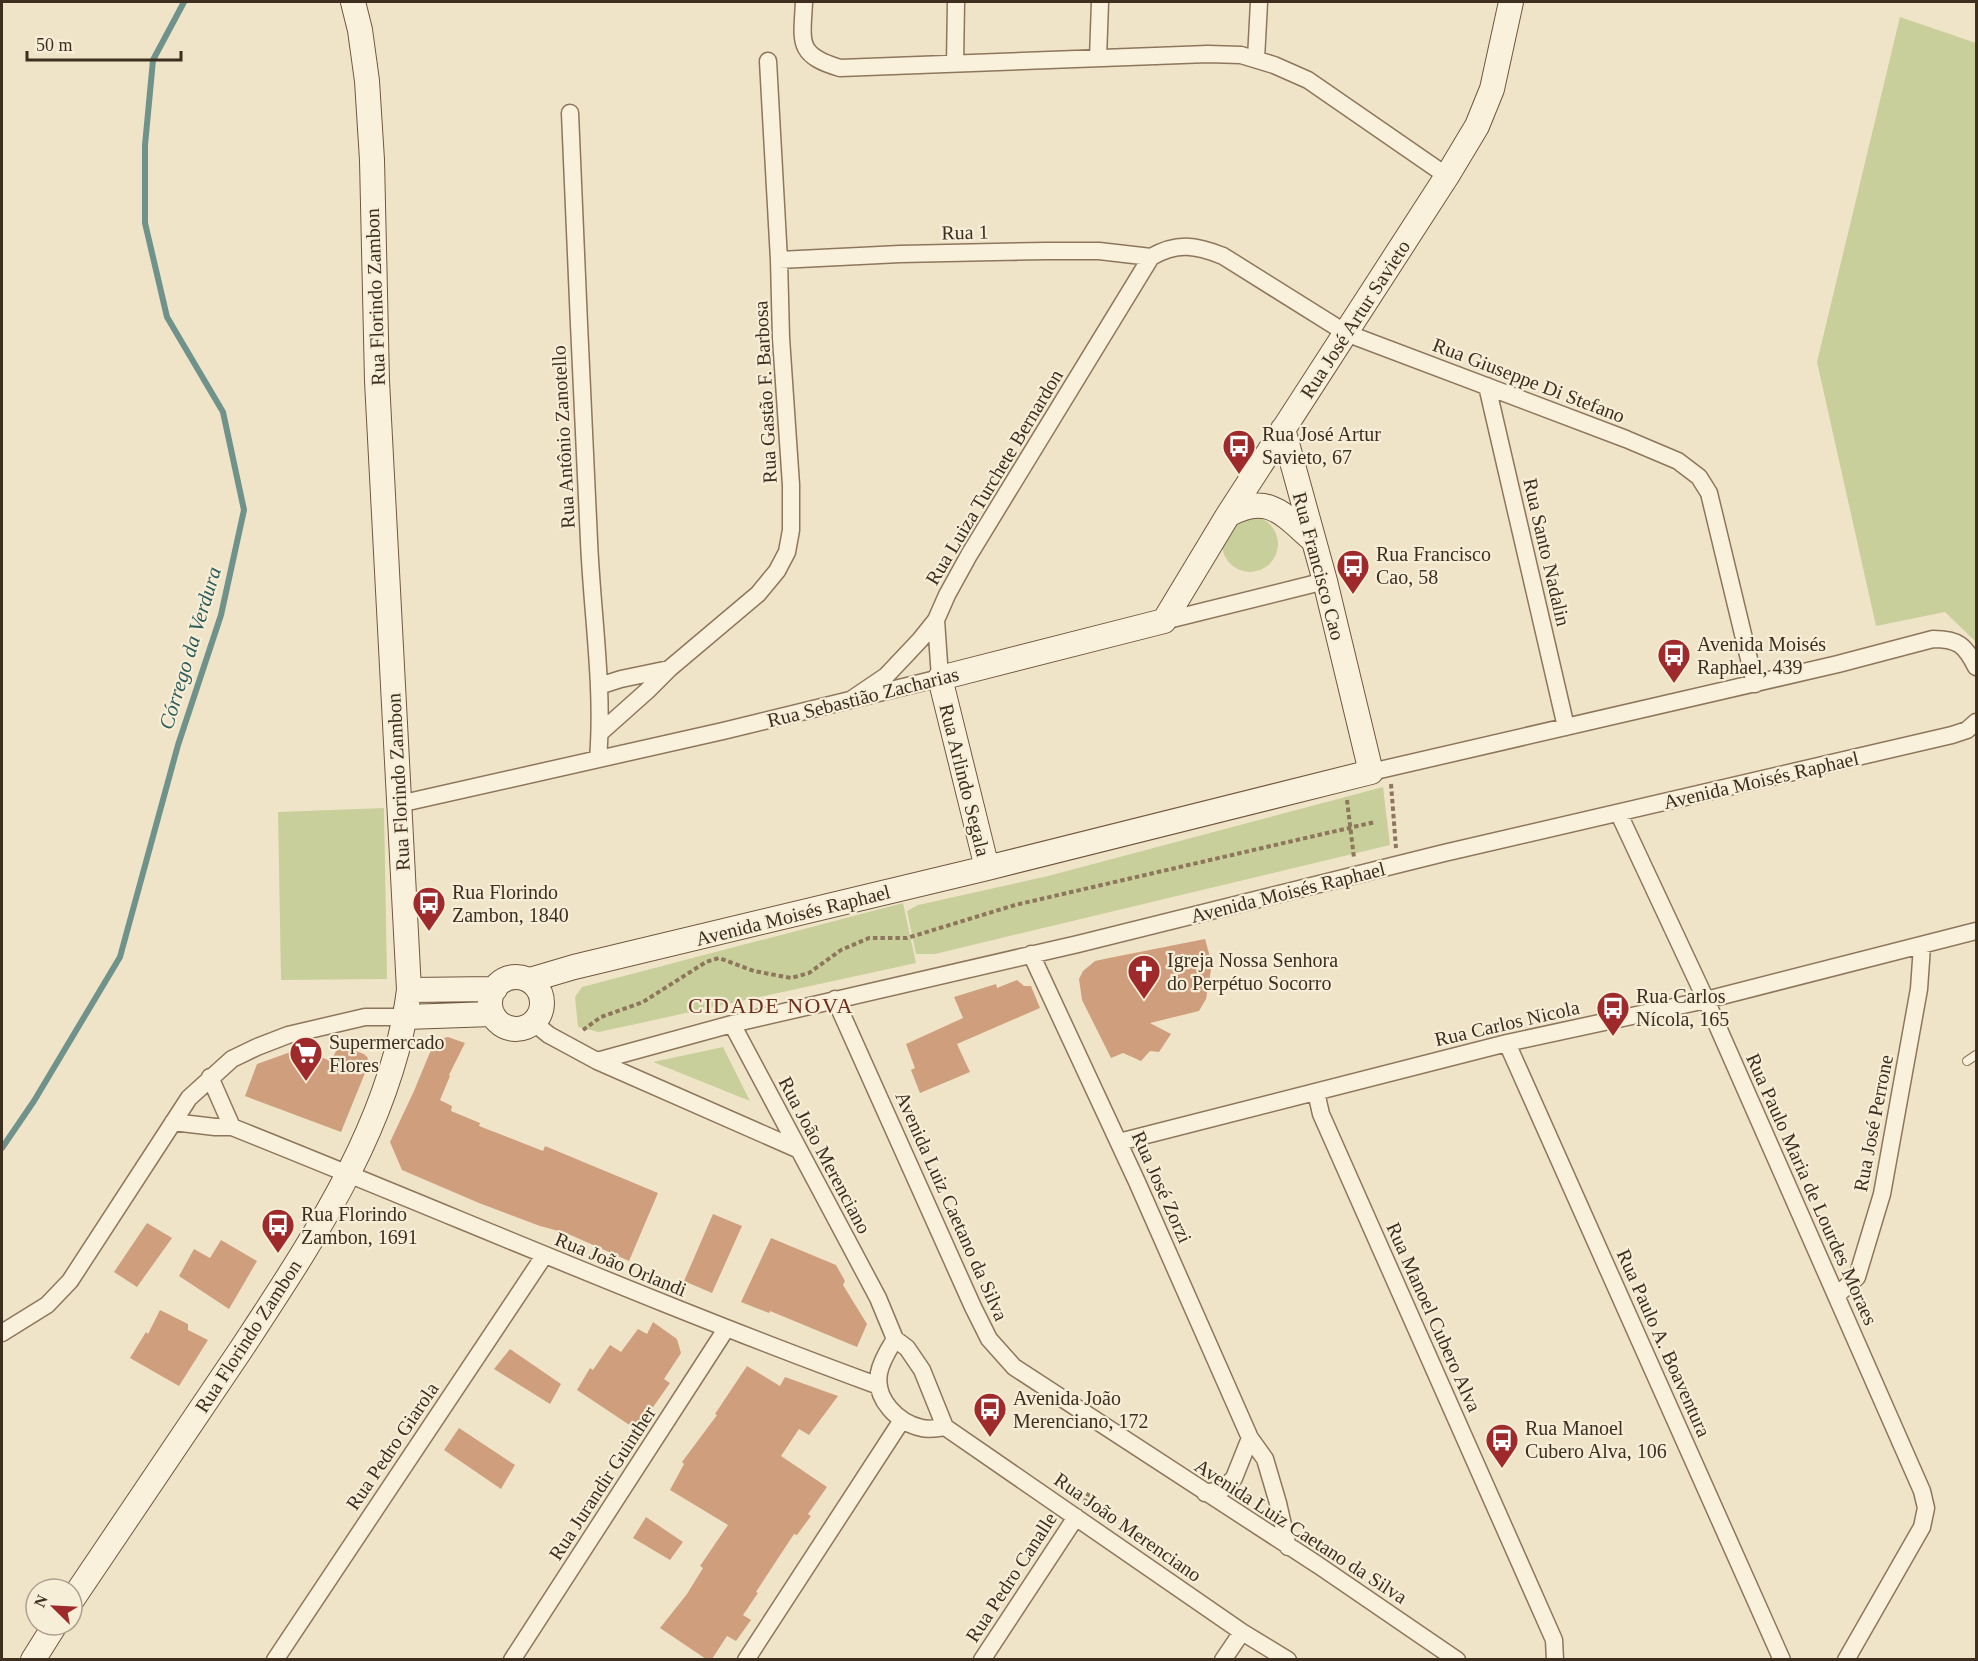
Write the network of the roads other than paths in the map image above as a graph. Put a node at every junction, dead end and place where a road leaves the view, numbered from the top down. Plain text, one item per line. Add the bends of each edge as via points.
1 (353, 2) edge
2 (804, 2) edge
3 (956, 2) edge
4 (1100, 2) edge
5 (1258, 2) edge
6 (1510, 2) edge
7 (1098, 58) junction
8 (1256, 59) junction
9 (768, 61) dead end
10 (955, 64) junction
11 (570, 113) dead end
12 (1447, 176) junction
13 (1151, 257) junction
14 (779, 260) junction
15 (1346, 333) junction
16 (1487, 386) junction
17 (1283, 429) junction
18 (1228, 515) junction
19 (1313, 540) junction
20 (1325, 581) junction
21 (936, 620) junction
22 (1164, 621) junction
23 (1977, 667) edge
24 (669, 669) junction
25 (940, 678) junction
26 (1755, 684) junction
27 (599, 686) junction
28 (852, 699) junction
29 (1977, 722) edge
30 (1566, 727) junction
31 (601, 732) junction
32 (598, 759) junction
33 (1381, 777) junction
34 (399, 804) junction
35 (1618, 814) junction
36 (987, 868) junction
37 (1977, 931) edge
38 (1922, 946) junction
39 (1031, 954) junction
40 (530, 980) junction
41 (495, 989) junction
42 (409, 990) junction
43 (835, 999) junction
44 (1706, 1000) junction
45 (492, 1014) junction
46 (375, 1016) junction
47 (406, 1017) junction
48 (534, 1023) junction
49 (732, 1024) junction
50 (1507, 1043) junction
51 (1977, 1054) edge
52 (597, 1061) junction
53 (1967, 1061) dead end
54 (210, 1077) junction
55 (1316, 1092) junction
56 (173, 1122) junction
57 (232, 1127) junction
58 (1119, 1142) junction
59 (797, 1149) junction
60 (350, 1173) junction
61 (544, 1256) junction
62 (1836, 1296) junction
63 (726, 1329) junction
64 (2, 1333) edge
65 (895, 1339) junction
66 (879, 1386) junction
67 (902, 1420) junction
68 (945, 1427) junction
69 (1250, 1438) junction
70 (1205, 1493) junction
71 (1076, 1517) junction
72 (1288, 1547) junction
73 (84, 1582) edge
74 (1242, 1632) junction
75 (47, 1637) edge
76 (33, 1659) edge
77 (275, 1659) edge
78 (512, 1659) edge
79 (746, 1659) edge
80 (982, 1659) edge
81 (1223, 1659) edge
82 (1288, 1659) edge
83 (1457, 1659) edge
84 (1555, 1659) edge
85 (1782, 1659) edge
86 (1846, 1659) edge

1 - 34 street, Rua Florindo Zambon via 367,81 372,160 377,381
2 - 10 street via 802,36 808,53 819,62 840,68
3 - 10 street
4 - 7 street
5 - 8 street
6 - 12 street, Rua José Artur Savieto via 1488,98 1477,126
7 - 8 street via 1208,54
7 - 10 street
8 - 12 street via 1308,80
9 - 14 street, Rua Gastão F. Barbosa
11 - 27 street, Rua Antônio Zanotello
12 - 15 street, Rua José Artur Savieto
13 - 14 street, Rua 1 via 1099,251 1046,251
13 - 15 street, Rua Giuseppe Di Stefano via 1165,249 1204,248
13 - 21 street, Rua Luiza Turchete Bernardon via 969,555
14 - 24 street, Rua Gastão F. Barbosa via 791,485 787,552 758,594
15 - 16 street, Rua Giuseppe Di Stefano
15 - 17 street, Rua José Artur Savieto
16 - 26 street, Rua Giuseppe Di Stefano via 1678,461 1699,477 1708,493
16 - 30 street, Rua Santo Nadalin
17 - 18 street, Rua José Artur Savieto
17 - 19 street, Rua Francisco Cao
18 - 19 street via 1253,505 1264,506 1286,517
18 - 22 street, Rua José Artur Savieto
19 - 20 street, Rua Francisco Cao
20 - 22 street, Rua Sebastião Zacharias
20 - 33 street, Rua Francisco Cao via 1355,702
21 - 25 street, Rua Arlindo Segala
21 - 28 street, Rua Luiza Turchete Bernardon via 886,676
22 - 25 street, Rua Sebastião Zacharias
23 - 26 street, Avenida Moisés Raphael via 1970,654 1954,641 1933,639
24 - 27 street
24 - 31 street, Rua Gastão F. Barbosa
25 - 28 street, Rua Sebastião Zacharias
25 - 36 street, Rua Arlindo Segala
26 - 30 street, Avenida Moisés Raphael
27 - 31 street, Rua Antônio Zanotello
28 - 32 street, Rua Sebastião Zacharias
29 - 35 street, Avenida Moisés Raphael via 1952,735
30 - 33 street, Avenida Moisés Raphael
31 - 32 street, Rua Antônio Zanotello
32 - 34 street, Rua Sebastião Zacharias
33 - 36 street, Avenida Moisés Raphael
34 - 42 street, Rua Florindo Zambon
35 - 39 street, Avenida Moisés Raphael
35 - 44 street, Rua Paulo Maria de Lourdes Moraes
36 - 40 street, Avenida Moisés Raphael
37 - 38 street, Rua Carlos Nicola
38 - 44 street, Rua Carlos Nicola
38 - 62 street, Rua José Perrone via 1920,989 1882,1194 1857,1277
39 - 43 street, Avenida Moisés Raphael
39 - 58 street, Rua José Zorzi
40 - 41 street via 511,978 501,981
40 - 48 street via 543,1000
41 - 42 street
41 - 45 street via 490,1001
42 - 46 street
42 - 47 street, Rua Florindo Zambon
43 - 49 street, Avenida Moisés Raphael
43 - 70 street, Avenida Luiz Caetano da Silva via 989,1339 1014,1367
44 - 50 street, Rua Carlos Nicola
44 - 62 street, Rua Paulo Maria de Lourdes Moraes
45 - 47 street
45 - 48 street via 506,1028 516,1030
46 - 47 street
46 - 54 street via 288,1035 232,1059
47 - 60 street, Rua Florindo Zambon via 390,1076
48 - 52 street
49 - 52 street, Avenida Moisés Raphael
49 - 59 street, Rua João Merenciano
50 - 55 street, Rua Carlos Nicola
50 - 85 street, Rua Paulo A. Boaventura
51 - 53 lane
52 - 59 street
54 - 56 street
54 - 57 street
55 - 58 street, Rua Carlos Nicola
55 - 84 street, Rua Manoel Cubero Alva via 1321,1114 1554,1640
56 - 57 street, Rua João Orlandi
56 - 64 street via 70,1281 46,1305
57 - 60 street, Rua João Orlandi
58 - 69 street, Rua José Zorzi
59 - 65 street, Rua João Merenciano via 878,1298
60 - 61 street, Rua João Orlandi
60 - 73 street, Rua Florindo Zambon via 285,1283
61 - 63 street, Rua João Orlandi
61 - 77 street, Rua Pedro Giarola
62 - 86 street, Rua Paulo Maria de Lourdes Moraes via 1926,1508 1914,1543
63 - 66 street, Rua João Orlandi
63 - 78 street, Rua Jurandir Guinther
65 - 66 street via 879,1373
65 - 68 street, Rua João Merenciano via 907,1348 922,1370
66 - 67 street via 892,1412
67 - 68 street via 920,1428
67 - 79 street
68 - 71 street, Rua João Merenciano
69 - 70 street via 1234,1478 1223,1489
69 - 72 street, Rua José Zorzi via 1265,1459
70 - 72 street, Avenida Luiz Caetano da Silva
71 - 74 street, Rua João Merenciano
71 - 80 street, Rua Pedro Canalle
72 - 83 street, Avenida Luiz Caetano da Silva
74 - 81 street
74 - 82 street, Rua João Merenciano
75 - 76 street

